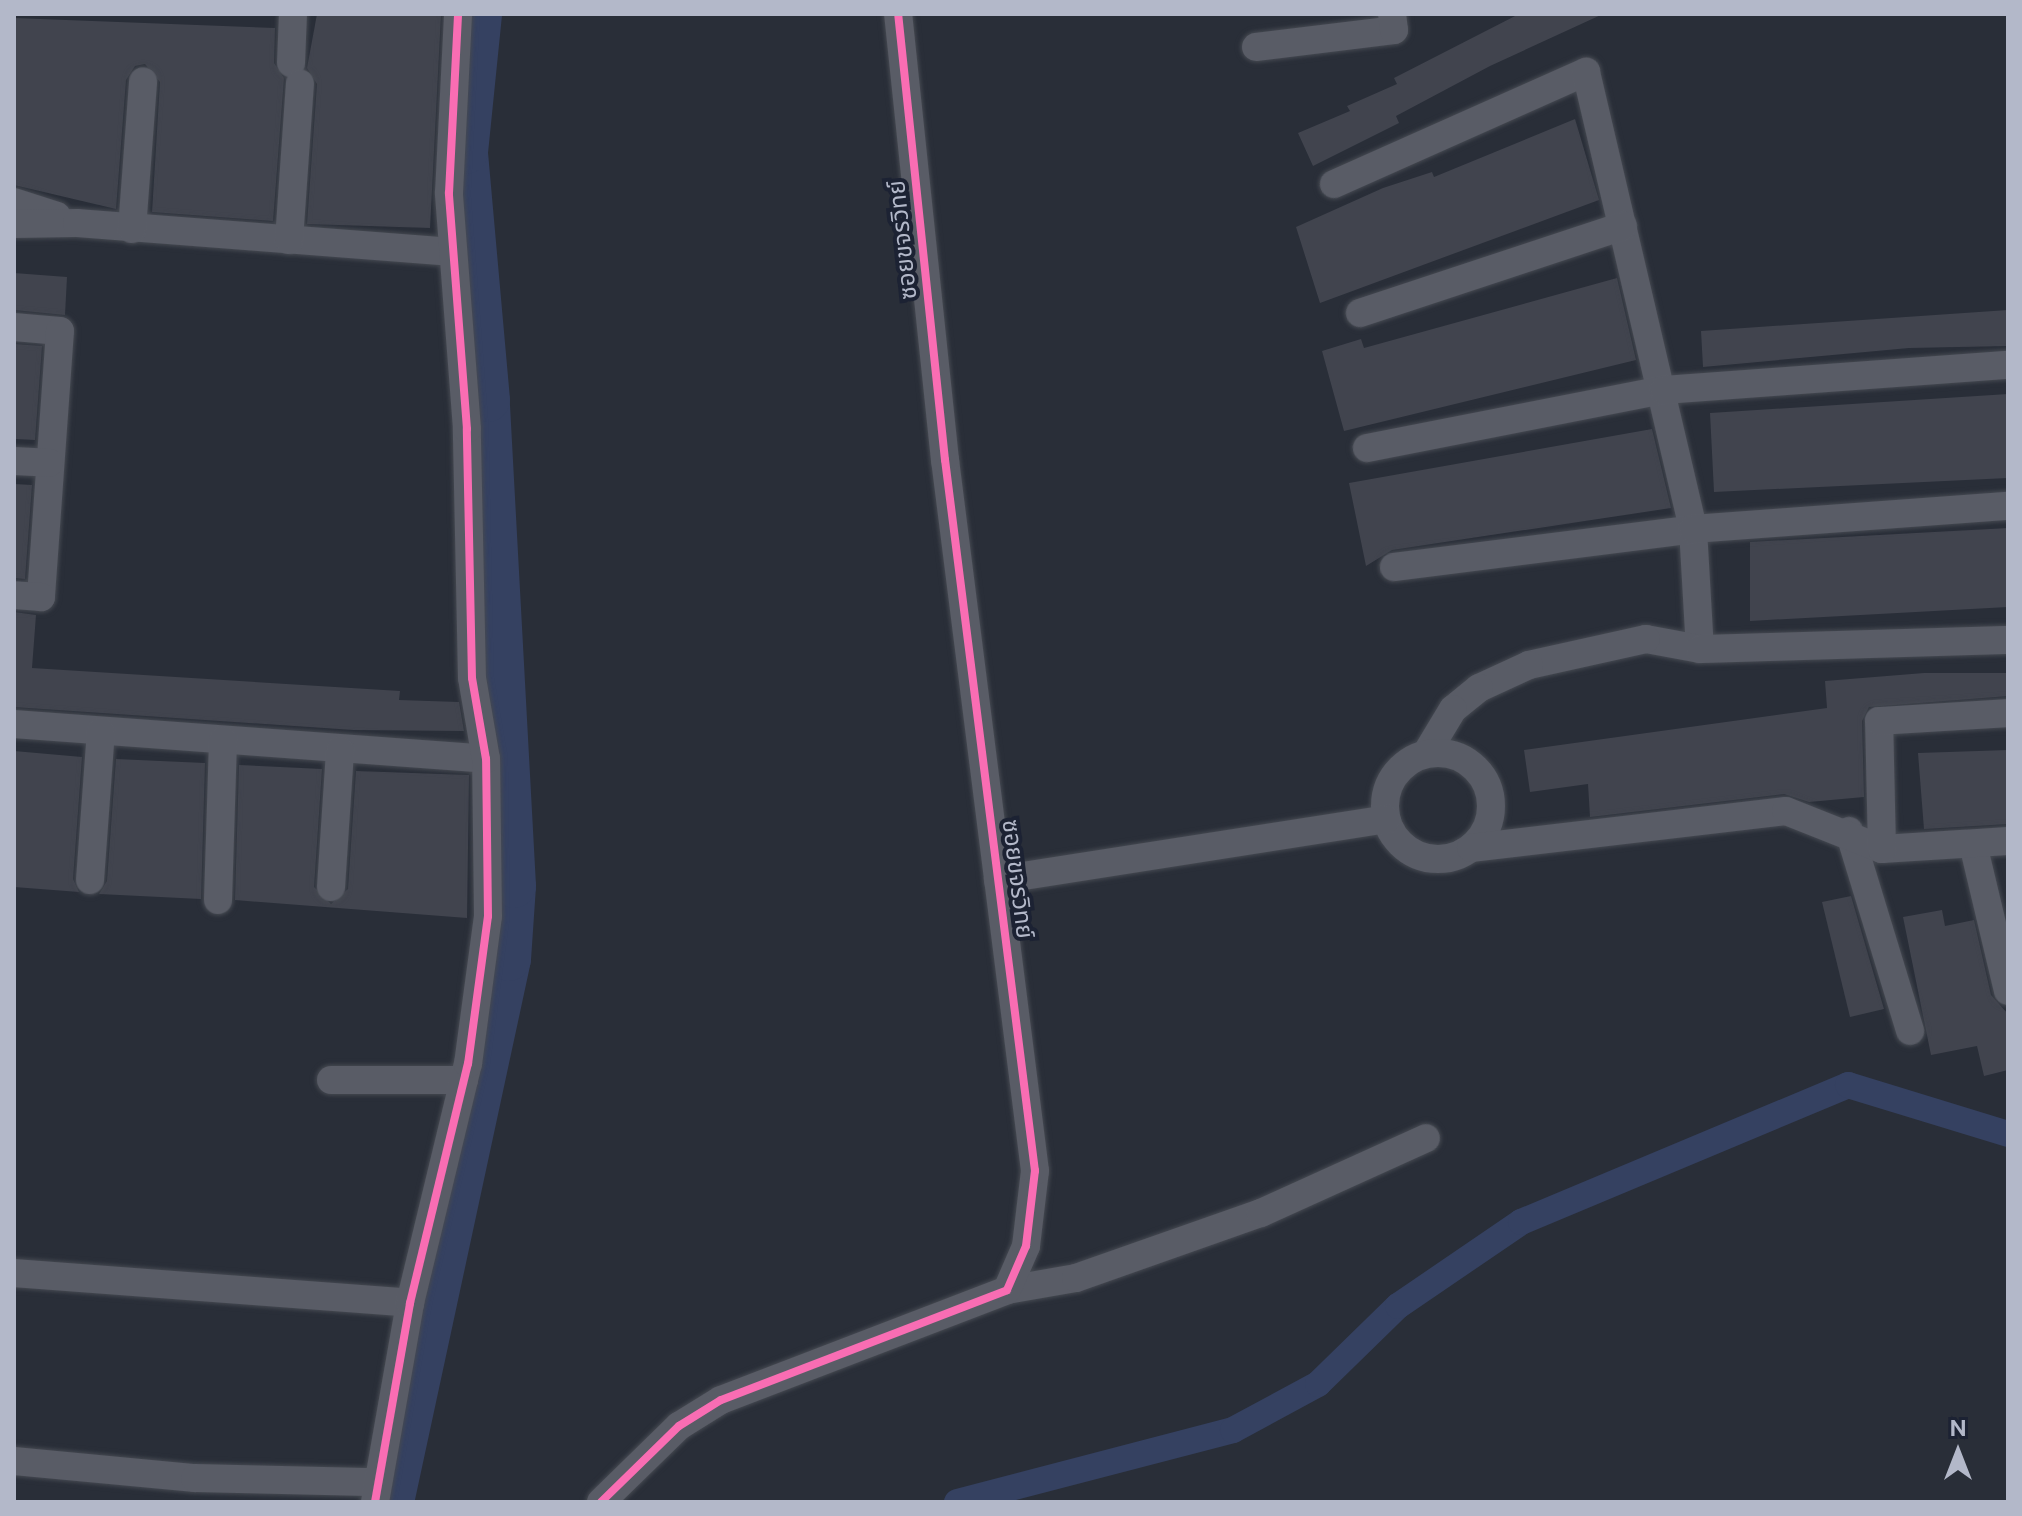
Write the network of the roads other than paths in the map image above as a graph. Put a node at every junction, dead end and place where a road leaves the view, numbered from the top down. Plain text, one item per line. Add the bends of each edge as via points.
1 (293, 14) edge
2 (458, 14) edge
3 (898, 14) edge
4 (1392, 14) edge
5 (1256, 47) dead end
6 (143, 81) dead end
7 (1334, 184) dead end
8 (14, 202) edge
9 (77, 223) junction
10 (14, 224) edge
11 (1623, 226) junction
12 (132, 229) junction
13 (289, 240) junction
14 (453, 252) junction
15 (1360, 313) dead end
16 (14, 327) edge
17 (2008, 365) edge
18 (1664, 390) junction
19 (1367, 448) dead end
20 (14, 461) edge
21 (49, 463) junction
22 (2008, 506) edge
23 (1693, 529) junction
24 (1394, 567) dead end
25 (14, 595) edge
26 (2008, 640) edge
27 (1700, 649) junction
28 (2008, 713) edge
29 (14, 724) edge
30 (101, 731) junction
31 (223, 740) junction
32 (340, 750) junction
33 (1426, 754) junction
34 (486, 759) junction
35 (1386, 819) junction
36 (1849, 831) junction
37 (2008, 841) edge
38 (1973, 844) junction
39 (1471, 848) junction
40 (1882, 849) junction
41 (90, 880) dead end
42 (998, 880) junction
43 (331, 887) dead end
44 (218, 900) dead end
45 (2008, 991) edge
46 (1910, 1031) dead end
47 (331, 1080) dead end
48 (464, 1080) junction
49 (1426, 1138) dead end
50 (14, 1273) edge
51 (1007, 1290) junction
52 (410, 1303) junction
53 (14, 1461) edge
54 (377, 1492) edge
55 (603, 1499) edge

1 - 13 street via 296,73
2 - 14 street via 449,115
3 - 42 street, ซอยขจรวิทย์
4 - 5 street via 1394,30
6 - 12 street
7 - 11 street via 1586,72
8 - 9 street
9 - 10 street
9 - 12 street
11 - 15 street
11 - 18 street
12 - 13 street
13 - 14 street
14 - 34 street via 467,429 472,678
16 - 21 street via 60,331
17 - 18 street
18 - 19 street
18 - 23 street
20 - 21 street
21 - 25 street via 41,597
22 - 23 street
23 - 24 street
23 - 27 street
26 - 27 street
27 - 33 street via 1646,639 1529,665 1479,688 1453,709
28 - 40 street via 1879,721
29 - 30 street
30 - 31 street
30 - 41 street
31 - 32 street
31 - 44 street
32 - 34 street
32 - 43 street
33 - 35 street via 1397,771 1384,802
33 - 39 street via 1460,758 1486,783 1490,818
34 - 48 street via 488,916
35 - 39 street via 1403,847 1419,856 1455,857
35 - 42 street
36 - 39 street via 1797,812 1765,812
36 - 40 street
36 - 46 street
37 - 38 street
38 - 40 street
38 - 45 street
42 - 51 street, ซอยขจรวิทย์ via 1035,1171 1026,1246
47 - 48 street
48 - 52 street
49 - 51 street via 1261,1213 1076,1278
50 - 52 street
51 - 55 street via 721,1400 679,1426
52 - 54 street
53 - 54 street

